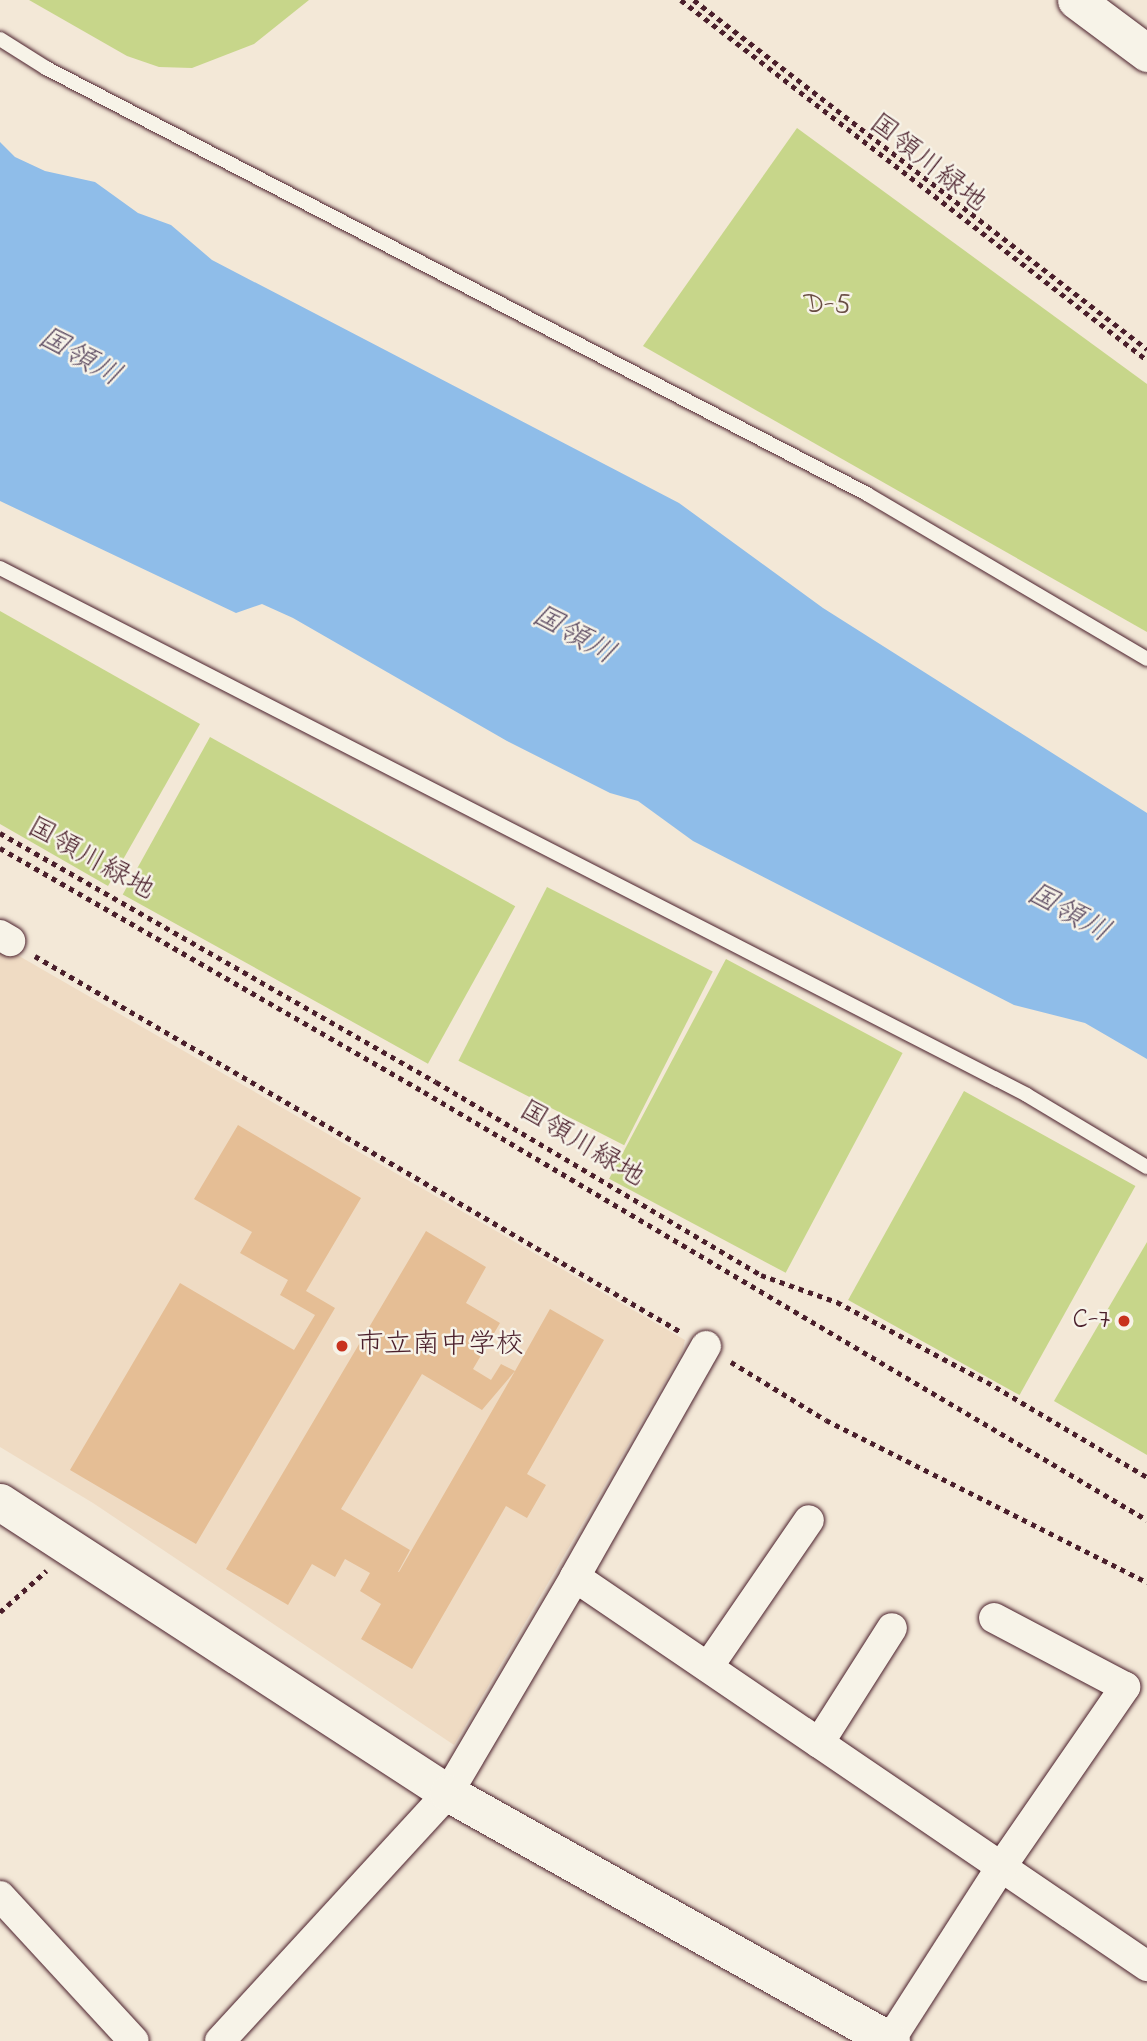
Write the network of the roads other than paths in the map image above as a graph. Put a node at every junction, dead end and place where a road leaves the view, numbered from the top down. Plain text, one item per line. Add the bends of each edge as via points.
1 (1076, 0) edge
2 (0, 39) edge
3 (1144, 43) edge
4 (0, 568) edge
5 (1147, 659) edge
6 (1147, 1167) edge
7 (706, 1346) road end
8 (0, 1502) edge
9 (809, 1520) dead end
10 (575, 1577) junction
11 (994, 1618) dead end
12 (892, 1628) dead end
13 (708, 1667) junction
14 (819, 1743) junction
15 (448, 1793) junction
16 (1001, 1867) junction
17 (0, 1896) edge
18 (1147, 1966) edge
19 (225, 2039) edge
20 (134, 2041) edge
21 (890, 2041) edge

1 - 3 street
2 - 5 lane via 58,74 867,494
4 - 6 lane via 1027,1095
7 - 10 street
8 - 15 street
9 - 13 street
10 - 13 street
10 - 15 street
11 - 16 street via 1125,1687
12 - 14 street
13 - 14 street
14 - 16 street
15 - 19 street
15 - 21 street
16 - 18 street
16 - 21 street
17 - 20 street

